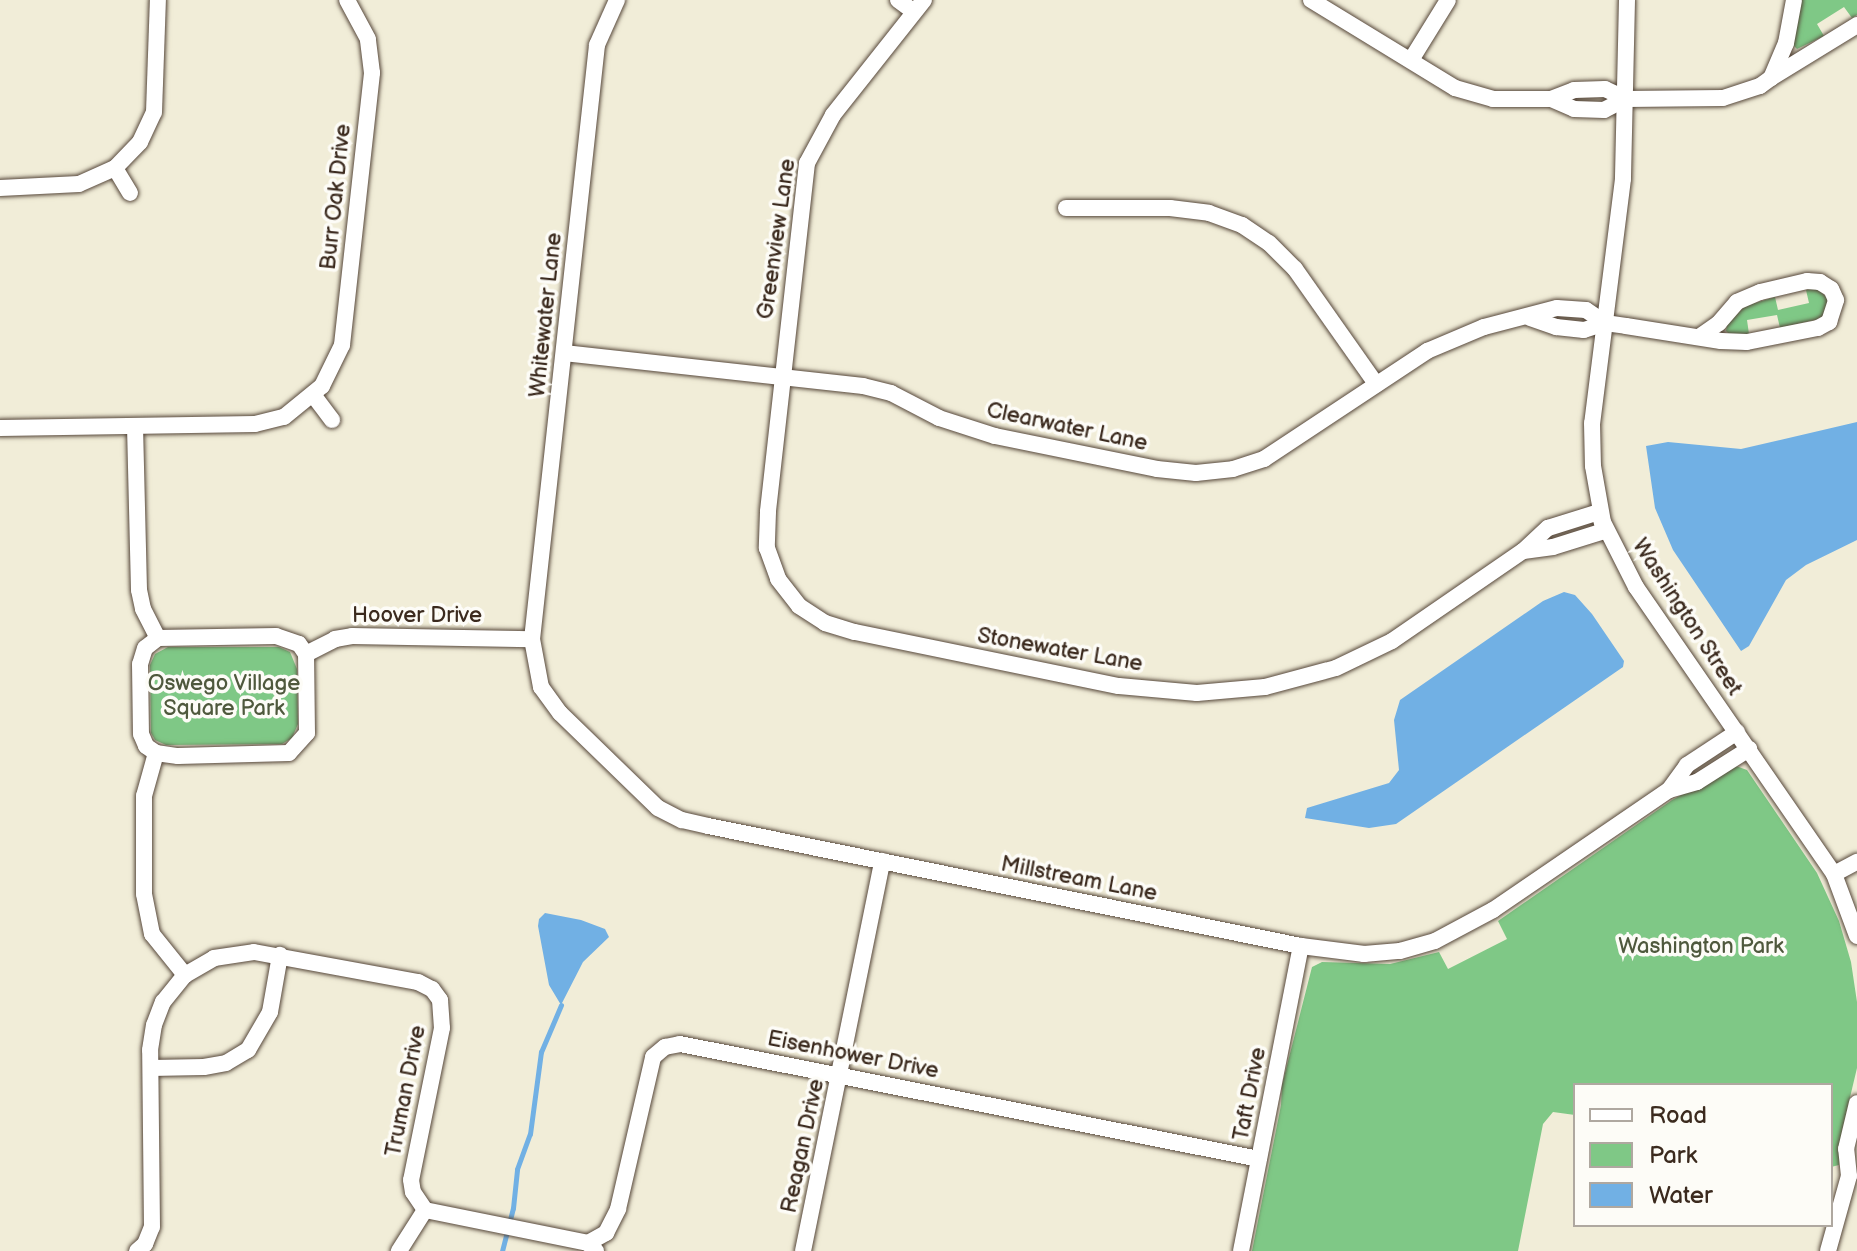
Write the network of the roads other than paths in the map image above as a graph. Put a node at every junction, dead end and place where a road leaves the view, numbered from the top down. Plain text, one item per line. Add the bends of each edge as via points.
1 (158, 0) edge
2 (347, 0) edge
3 (617, 0) edge
4 (898, 0) edge
5 (1311, 0) edge
6 (1448, 0) edge
7 (1627, 0) edge
8 (1794, 0) edge
9 (918, 5) edge
10 (1857, 25) edge
11 (1411, 60) junction
12 (1771, 78) junction
13 (1626, 99) junction
14 (115, 168) junction
15 (0, 188) edge
16 (130, 193) dead end
17 (1066, 208) dead end
18 (1605, 323) junction
19 (1699, 337) junction
20 (564, 353) junction
21 (781, 377) junction
22 (1376, 384) junction
23 (314, 396) junction
24 (332, 420) dead end
25 (135, 426) junction
26 (0, 428) edge
27 (1603, 522) junction
28 (158, 638) junction
29 (532, 639) junction
30 (306, 654) junction
31 (1737, 732) junction
32 (1749, 749) junction
33 (156, 753) junction
34 (1669, 790) junction
35 (882, 861) junction
36 (1857, 862) edge
37 (1834, 874) junction
38 (1857, 936) edge
39 (1301, 946) junction
40 (280, 955) junction
41 (185, 975) junction
42 (151, 1068) junction
43 (840, 1074) junction
44 (1857, 1103) edge
45 (1259, 1159) junction
46 (1853, 1170) edge
47 (425, 1210) junction
48 (592, 1247) edge
49 (137, 1251) edge
50 (399, 1251) edge
51 (803, 1251) edge
52 (1241, 1251) edge
53 (1828, 1251) edge

1 - 14 street via 154,112 140,142
2 - 23 street, Burr Oak Drive via 368,39 372,73 342,345 332,372
3 - 20 street, Whitewater Lane via 597,45
4 - 9 street
5 - 11 street
6 - 11 street
7 - 13 street, Washington Street
8 - 12 street via 1786,43
9 - 21 street, Greenview Lane via 833,115 807,163
10 - 12 street
11 - 13 street via 1474,95 1551,99 1574,109 1604,110
12 - 13 street via 1723,98
13 - 18 street, Washington Street via 1622,193
14 - 15 street via 79,184
14 - 16 street
17 - 22 street via 1170,208 1209,213 1242,225 1295,269
18 - 19 street, Clearwater Lane
18 - 22 street, Clearwater Lane via 1586,310 1557,308 1509,320 1456,336
18 - 27 street, Washington Street via 1592,423
19 - 19 street, Clearwater Lane via 1747,342 1818,328 1829,322 1836,300 1820,282 1760,292 1737,302
20 - 21 street, Clearwater Lane
20 - 29 street, Whitewater Lane
21 - 22 street, Clearwater Lane via 863,386 995,436 1196,473 1264,459
21 - 27 street, Stonewater Lane via 767,548 778,579 799,606 825,623 855,632 1119,686 1197,693 1265,687 1336,668 1392,641 1548,528 1599,512
23 - 24 street
23 - 25 street, Burr Oak Drive via 284,417 255,424
25 - 26 street, Burr Oak Drive
25 - 28 street via 139,590
27 - 31 street, Washington Street via 1636,587
28 - 30 street via 280,636 299,644
28 - 33 street via 145,648 140,664 141,734
29 - 30 street, Hoover Drive via 352,636
29 - 35 street, Millstream Lane via 541,687 560,713 658,808 682,820
30 - 33 street via 307,733 289,753
31 - 32 street, Washington Street
31 - 34 street, Millstream Lane via 1687,765
32 - 34 street, Millstream Lane via 1697,782
32 - 37 street, Washington Street
33 - 41 street via 144,796 146,915 152,934
34 - 39 street, Millstream Lane via 1493,910 1435,941 1364,954
35 - 39 street, Millstream Lane
35 - 43 street, Reagan Drive
36 - 37 street
37 - 38 street, Washington Street
39 - 45 street, Taft Drive
40 - 41 street, Truman Drive via 232,954
40 - 42 street via 270,1012 248,1050 226,1063
40 - 47 street, Truman Drive via 418,982 440,1000 442,1028 411,1180
41 - 42 street, Truman Drive via 163,1002 154,1025
42 - 49 street, Truman Drive via 152,1227
43 - 45 street, Eisenhower Drive
43 - 48 street, Eisenhower Drive via 696,1045 665,1047 653,1057 648,1073 612,1225
43 - 51 street, Reagan Drive
44 - 46 street via 1846,1149
45 - 52 street, Taft Drive
46 - 53 street
47 - 48 street
47 - 50 street

